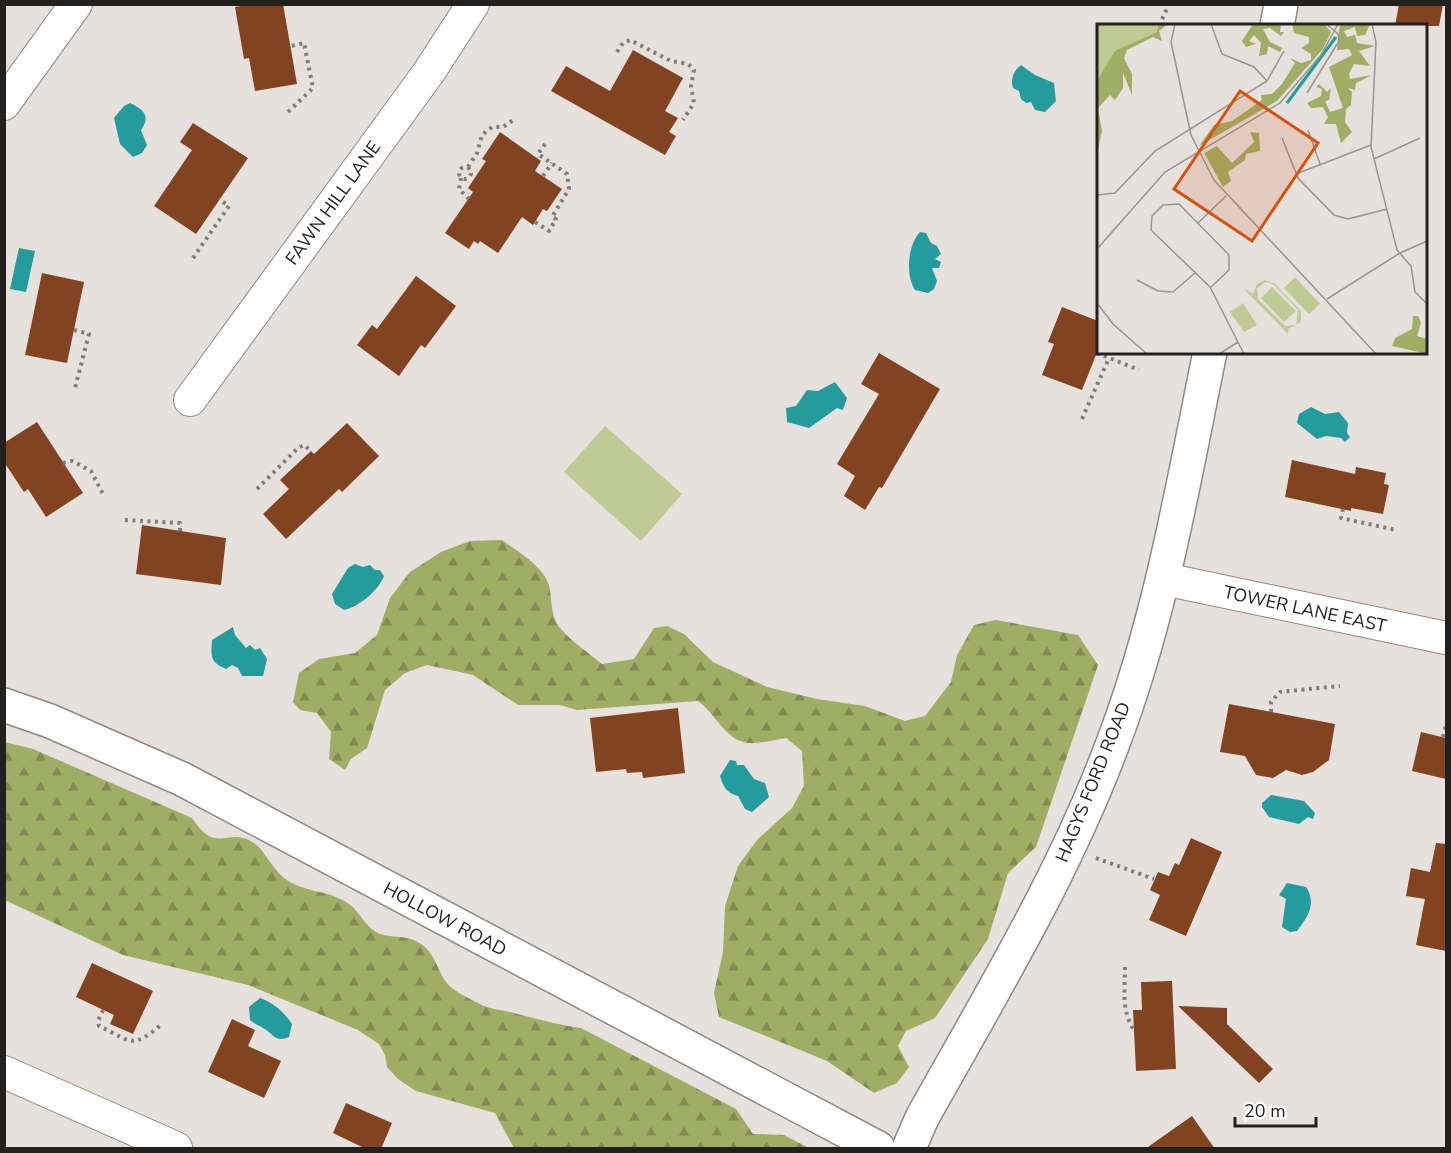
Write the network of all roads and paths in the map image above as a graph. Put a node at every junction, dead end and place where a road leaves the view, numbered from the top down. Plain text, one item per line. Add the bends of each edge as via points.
1 (76, 4) edge
2 (1169, 4) edge
3 (1281, 4) edge
4 (462, 8) edge
5 (1160, 24) edge
6 (1277, 24) edge
7 (291, 46) dead end
8 (617, 52) dead end
9 (4, 104) edge
10 (288, 112) dead end
11 (516, 118) dead end
12 (683, 120) dead end
13 (547, 141) dead end
14 (552, 164) junction
15 (468, 167) junction
16 (543, 176) dead end
17 (461, 178) junction
18 (219, 199) dead end
19 (469, 199) dead end
20 (534, 222) dead end
21 (193, 258) dead end
22 (74, 330) dead end
23 (1099, 354) edge
24 (1210, 354) edge
25 (1109, 358) junction
26 (1139, 370) dead end
27 (75, 388) dead end
28 (190, 400) dead end
29 (1082, 419) dead end
30 (311, 451) dead end
31 (63, 463) dead end
32 (257, 489) dead end
33 (104, 496) dead end
34 (1343, 509) dead end
35 (125, 520) dead end
36 (1396, 531) dead end
37 (180, 532) dead end
38 (1164, 579) junction
39 (1446, 638) edge
40 (1340, 686) dead end
41 (4, 705) edge
42 (1271, 712) dead end
43 (1446, 725) edge
44 (1443, 737) dead end
45 (1068, 848) junction
46 (1154, 879) dead end
47 (1125, 967) dead end
48 (103, 1010) dead end
49 (162, 1024) dead end
50 (1134, 1030) dead end
51 (4, 1072) edge
52 (176, 1149) edge
53 (878, 1149) edge
54 (909, 1149) edge

1 - 9 street
2 - 5 path
3 - 6 main road
4 - 28 street, FAWN HILL LANE via 429,72
7 - 10 path via 304,44 313,88
8 - 12 path via 630,40 694,70 693,103
11 - 15 path via 482,135
13 - 14 path via 538,154
14 - 16 path
14 - 20 path via 567,174 569,189 552,217 556,219 549,231
15 - 17 path via 470,176
15 - 17 path via 459,169
17 - 19 path via 459,189
18 - 21 path via 229,206
22 - 27 path via 89,334
23 - 25 path
24 - 38 main road, HAGYS FORD ROAD
25 - 26 path
25 - 29 path
30 - 32 path via 304,445 298,448
31 - 33 path via 72,461 91,471
34 - 36 path via 1341,518
35 - 37 path via 180,524
38 - 39 street, TOWER LANE EAST
38 - 45 main road, HAGYS FORD ROAD via 1113,743
40 - 42 path via 1280,692 1271,702
41 - 53 main road, HOLLOW ROAD via 182,779
43 - 44 path
45 - 46 path
45 - 54 main road, HAGYS FORD ROAD
47 - 50 path via 1124,1007
48 - 49 path via 99,1026 134,1043
51 - 52 street

